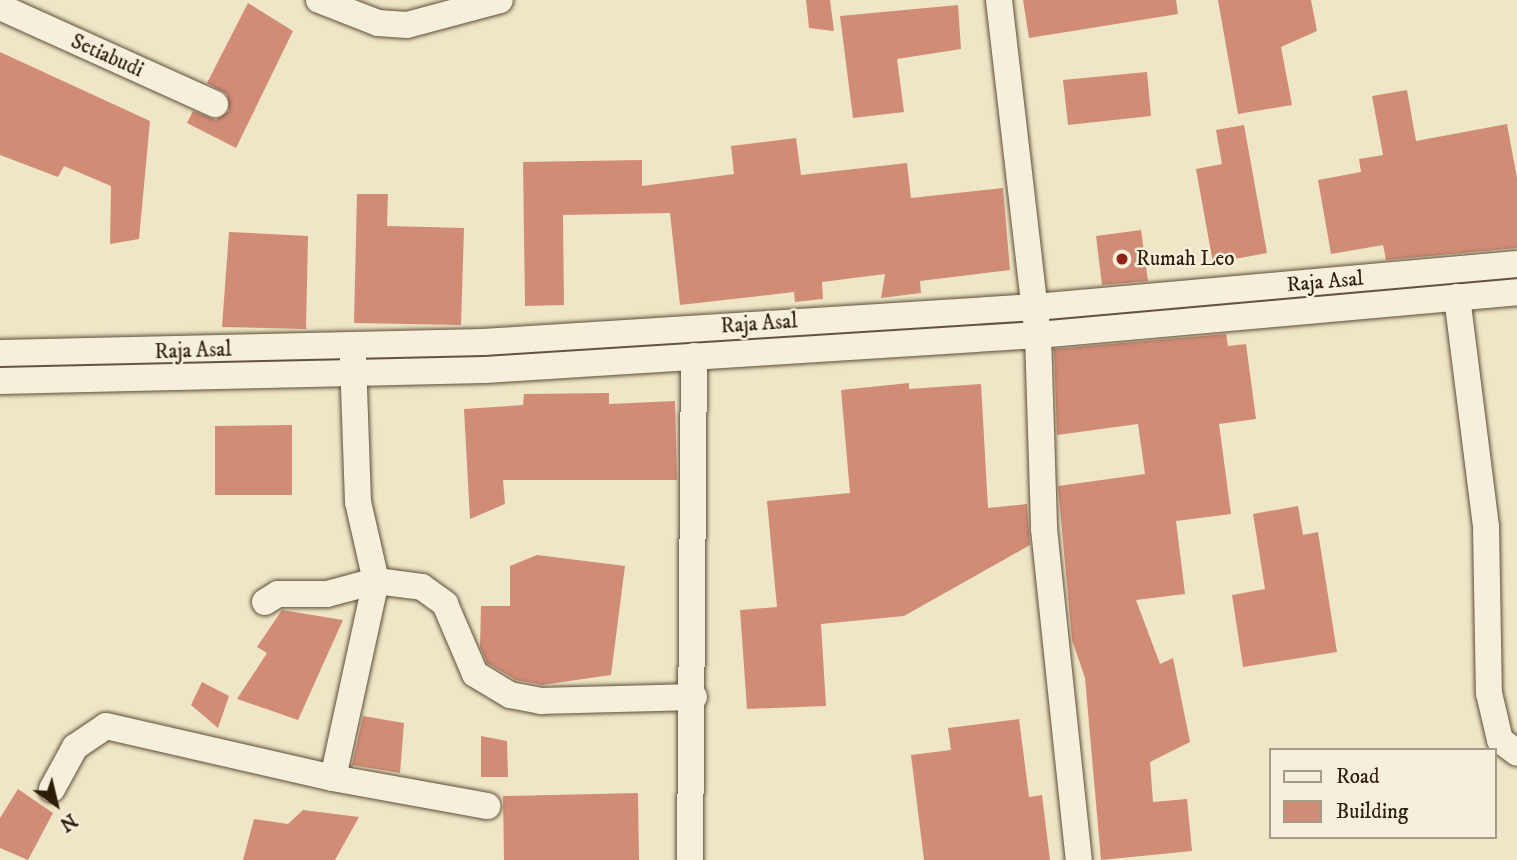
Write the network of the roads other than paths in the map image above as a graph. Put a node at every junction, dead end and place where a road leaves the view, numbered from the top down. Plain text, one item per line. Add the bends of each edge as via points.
1 (319, 0) edge
2 (500, 0) edge
3 (999, 0) edge
4 (0, 6) edge
5 (215, 104) dead end
6 (1517, 264) edge
7 (1517, 292) edge
8 (1457, 297) junction
9 (1035, 307) junction
10 (1038, 335) junction
11 (353, 346) junction
12 (0, 353) edge
13 (694, 356) junction
14 (354, 374) junction
15 (0, 381) edge
16 (376, 581) junction
17 (265, 602) dead end
18 (694, 697) junction
19 (1517, 753) edge
20 (333, 778) junction
21 (52, 789) dead end
22 (487, 806) dead end
23 (690, 860) edge
24 (1079, 860) edge

1 - 2 street via 378,23 407,25
3 - 9 street
4 - 5 street, Setiabudi
6 - 9 street, Raja Asal
7 - 8 street, Raja Asal
8 - 10 street, Raja Asal
8 - 19 street via 1486,527 1491,712 1500,740
9 - 10 street
9 - 11 street, Raja Asal
10 - 13 street, Raja Asal
10 - 24 street via 1044,528
11 - 12 street, Raja Asal
11 - 14 street
13 - 14 street, Raja Asal
13 - 18 street
14 - 15 street, Raja Asal
14 - 16 street via 358,502
16 - 17 street via 327,594 278,594
16 - 18 street via 437,595 475,674 510,695 541,701
16 - 20 street
18 - 23 street
20 - 21 street via 106,726 75,747
20 - 22 street

